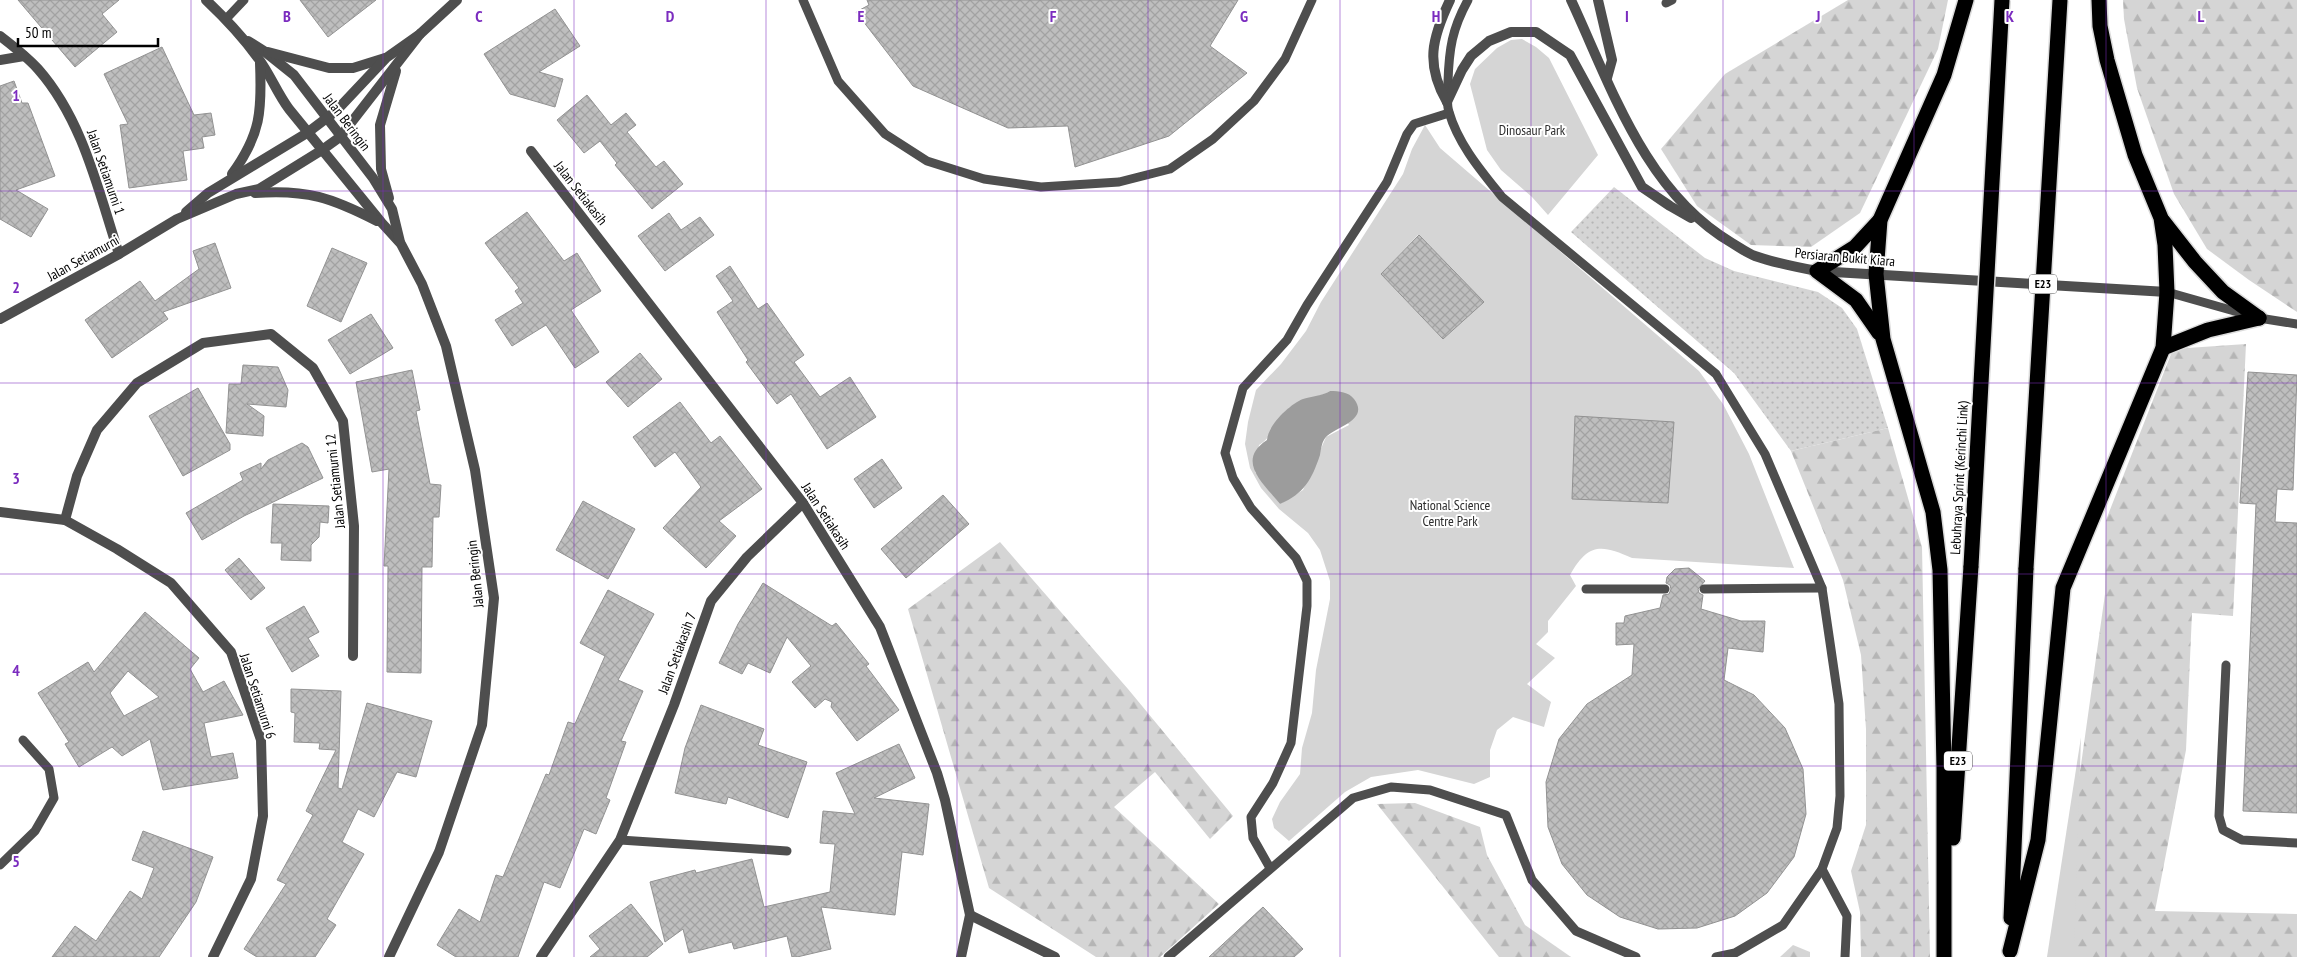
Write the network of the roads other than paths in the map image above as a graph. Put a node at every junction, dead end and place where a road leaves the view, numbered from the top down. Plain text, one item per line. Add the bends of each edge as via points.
1 (206, 0) edge
2 (244, 0) edge
3 (457, 0) edge
4 (803, 0) edge
5 (1312, 0) edge
6 (1450, 0) edge
7 (1468, 0) edge
8 (1571, 0) edge
9 (1598, 0) edge
10 (1966, 0) edge
11 (2002, 0) edge
12 (2060, 0) edge
13 (2099, 0) edge
14 (226, 19) junction
15 (420, 34) junction
16 (0, 36) edge
17 (262, 55) junction
18 (24, 56) junction
19 (386, 58) junction
20 (0, 60) edge
21 (398, 65) junction
22 (1607, 78) junction
23 (1448, 108) junction
24 (326, 119) junction
25 (307, 133) junction
26 (340, 137) junction
27 (322, 150) junction
28 (531, 151) dead end
29 (229, 179) junction
30 (236, 194) junction
31 (392, 209) junction
32 (2161, 218) junction
33 (177, 219) junction
34 (1880, 220) junction
35 (380, 222) junction
36 (1701, 223) junction
37 (401, 244) junction
38 (119, 254) junction
39 (1817, 270) junction
40 (1876, 274) junction
41 (2168, 292) junction
42 (2259, 318) junction
43 (0, 319) edge
44 (2297, 324) edge
45 (1883, 338) junction
46 (2163, 348) junction
47 (803, 503) junction
48 (0, 512) edge
49 (65, 520) junction
50 (1664, 588) dead end
51 (1822, 588) junction
52 (1586, 589) dead end
53 (1704, 589) dead end
54 (353, 656) dead end
55 (2226, 665) dead end
56 (22, 740) dead end
57 (620, 840) junction
58 (2297, 843) edge
59 (787, 851) dead end
60 (0, 865) edge
61 (1270, 868) junction
62 (1822, 869) junction
63 (970, 915) junction
64 (2009, 954) edge
65 (213, 957) edge
66 (389, 957) edge
67 (541, 957) edge
68 (961, 957) edge
69 (1055, 957) edge
70 (1168, 957) edge
71 (1636, 957) edge
72 (1716, 957) edge
73 (1845, 957) edge
74 (1945, 957) edge

1 - 14 street, Jalan Beringin
2 - 14 lane
3 - 15 street
4 - 5 lane via 838,81 886,134 927,161 984,179 1040,187 1119,182 1170,169 1213,139 1254,101 1285,59
6 - 23 street via 1437,27 1434,42 1434,67
7 - 23 lane via 1455,25 1450,46
8 - 22 street, Persiaran Bukit Kiara
9 - 22 street via 1612,60
10 - 34 highway via 1944,75
11 - 74 highway, Lebuhraya Sprint (Kerinchi Link) / E23, bridge
12 - 64 highway, E23, bridge via 2026,568
13 - 32 highway via 2107,60 2135,155
14 - 17 street, Jalan Beringin
15 - 19 street
15 - 21 street
16 - 18 street, Jalan Setiamurni 1
17 - 19 street via 330,68 353,68
17 - 24 street, Jalan Beringin via 294,75
17 - 25 street, Jalan Beringin via 276,91
17 - 29 street via 260,118 246,155
18 - 20 street
18 - 38 street, Jalan Setiamurni 1 via 38,69 63,104 81,137
19 - 24 street
21 - 26 street
21 - 31 street via 380,125 380,168
22 - 36 street, Persiaran Bukit Kiara via 1659,176
23 - 36 street via 1462,70 1471,56 1489,41 1511,32 1536,32 1570,56 1642,187
23 - 51 lane via 1461,140 1502,197 1716,374 1765,454
23 - 61 lane via 1414,124 1407,134 1387,182 1287,340 1243,388 1225,453 1233,478 1251,508 1296,558 1306,581 1307,606 1291,743 1274,783 1251,817 1253,838
24 - 25 street, Jalan Setiamurni
24 - 26 street, Jalan Beringin
25 - 27 street, Jalan Beringin
25 - 29 street, Jalan Setiamurni
26 - 27 street, Jalan Setiamurni
26 - 31 street, Jalan Beringin via 373,178
27 - 30 street, Jalan Setiamurni via 259,189
27 - 35 street, Jalan Beringin
28 - 47 street, Jalan Setiakasih
29 - 33 street, Jalan Setiamurni
30 - 33 street, Jalan Setiamurni
30 - 35 street via 298,192 323,196
31 - 37 street, Jalan Beringin
32 - 41 highway
32 - 42 highway via 2223,292
33 - 38 street, Jalan Setiamurni
34 - 39 highway via 1855,248
34 - 40 highway
35 - 37 street, Jalan Beringin
36 - 39 street, Persiaran Bukit Kiara via 1753,255 1784,265
37 - 66 street, Jalan Beringin via 422,284 446,346 476,470 494,598 482,725 440,852
38 - 43 street, Jalan Setiamurni
39 - 40 street, Persiaran Bukit Kiara
39 - 45 highway via 1856,300
40 - 41 street, Persiaran Bukit Kiara
40 - 45 highway
41 - 42 lane
41 - 46 highway
42 - 44 lane
42 - 46 highway via 2208,330
45 - 74 highway via 1933,512 1940,570
46 - 64 highway via 2062,588 2038,840
47 - 57 street, Jalan Setiakasih 7 via 747,557 711,601
47 - 63 street, Jalan Setiakasih via 880,627 937,773
48 - 49 street, Jalan Setiamurni 6
49 - 54 street, Jalan Setiamurni 12 via 77,476 97,430 137,383 203,343 270,334 313,368 342,422 354,526
49 - 65 street, Jalan Setiamurni 6 via 171,583 231,652 261,740 263,816 251,879
50 - 52 lane
51 - 53 lane
51 - 62 lane via 1840,704 1837,828
55 - 58 lane via 2219,816 2223,830 2242,840
56 - 60 lane via 49,770 54,798 35,831
57 - 59 lane
57 - 67 street, Jalan Setiakasih 7
61 - 70 lane
61 - 71 lane via 1353,798 1391,787 1430,790 1506,815 1532,880 1576,931
62 - 72 lane via 1783,925 1735,953
62 - 73 lane via 1847,916
63 - 68 street, Jalan Setiakasih
63 - 69 street

